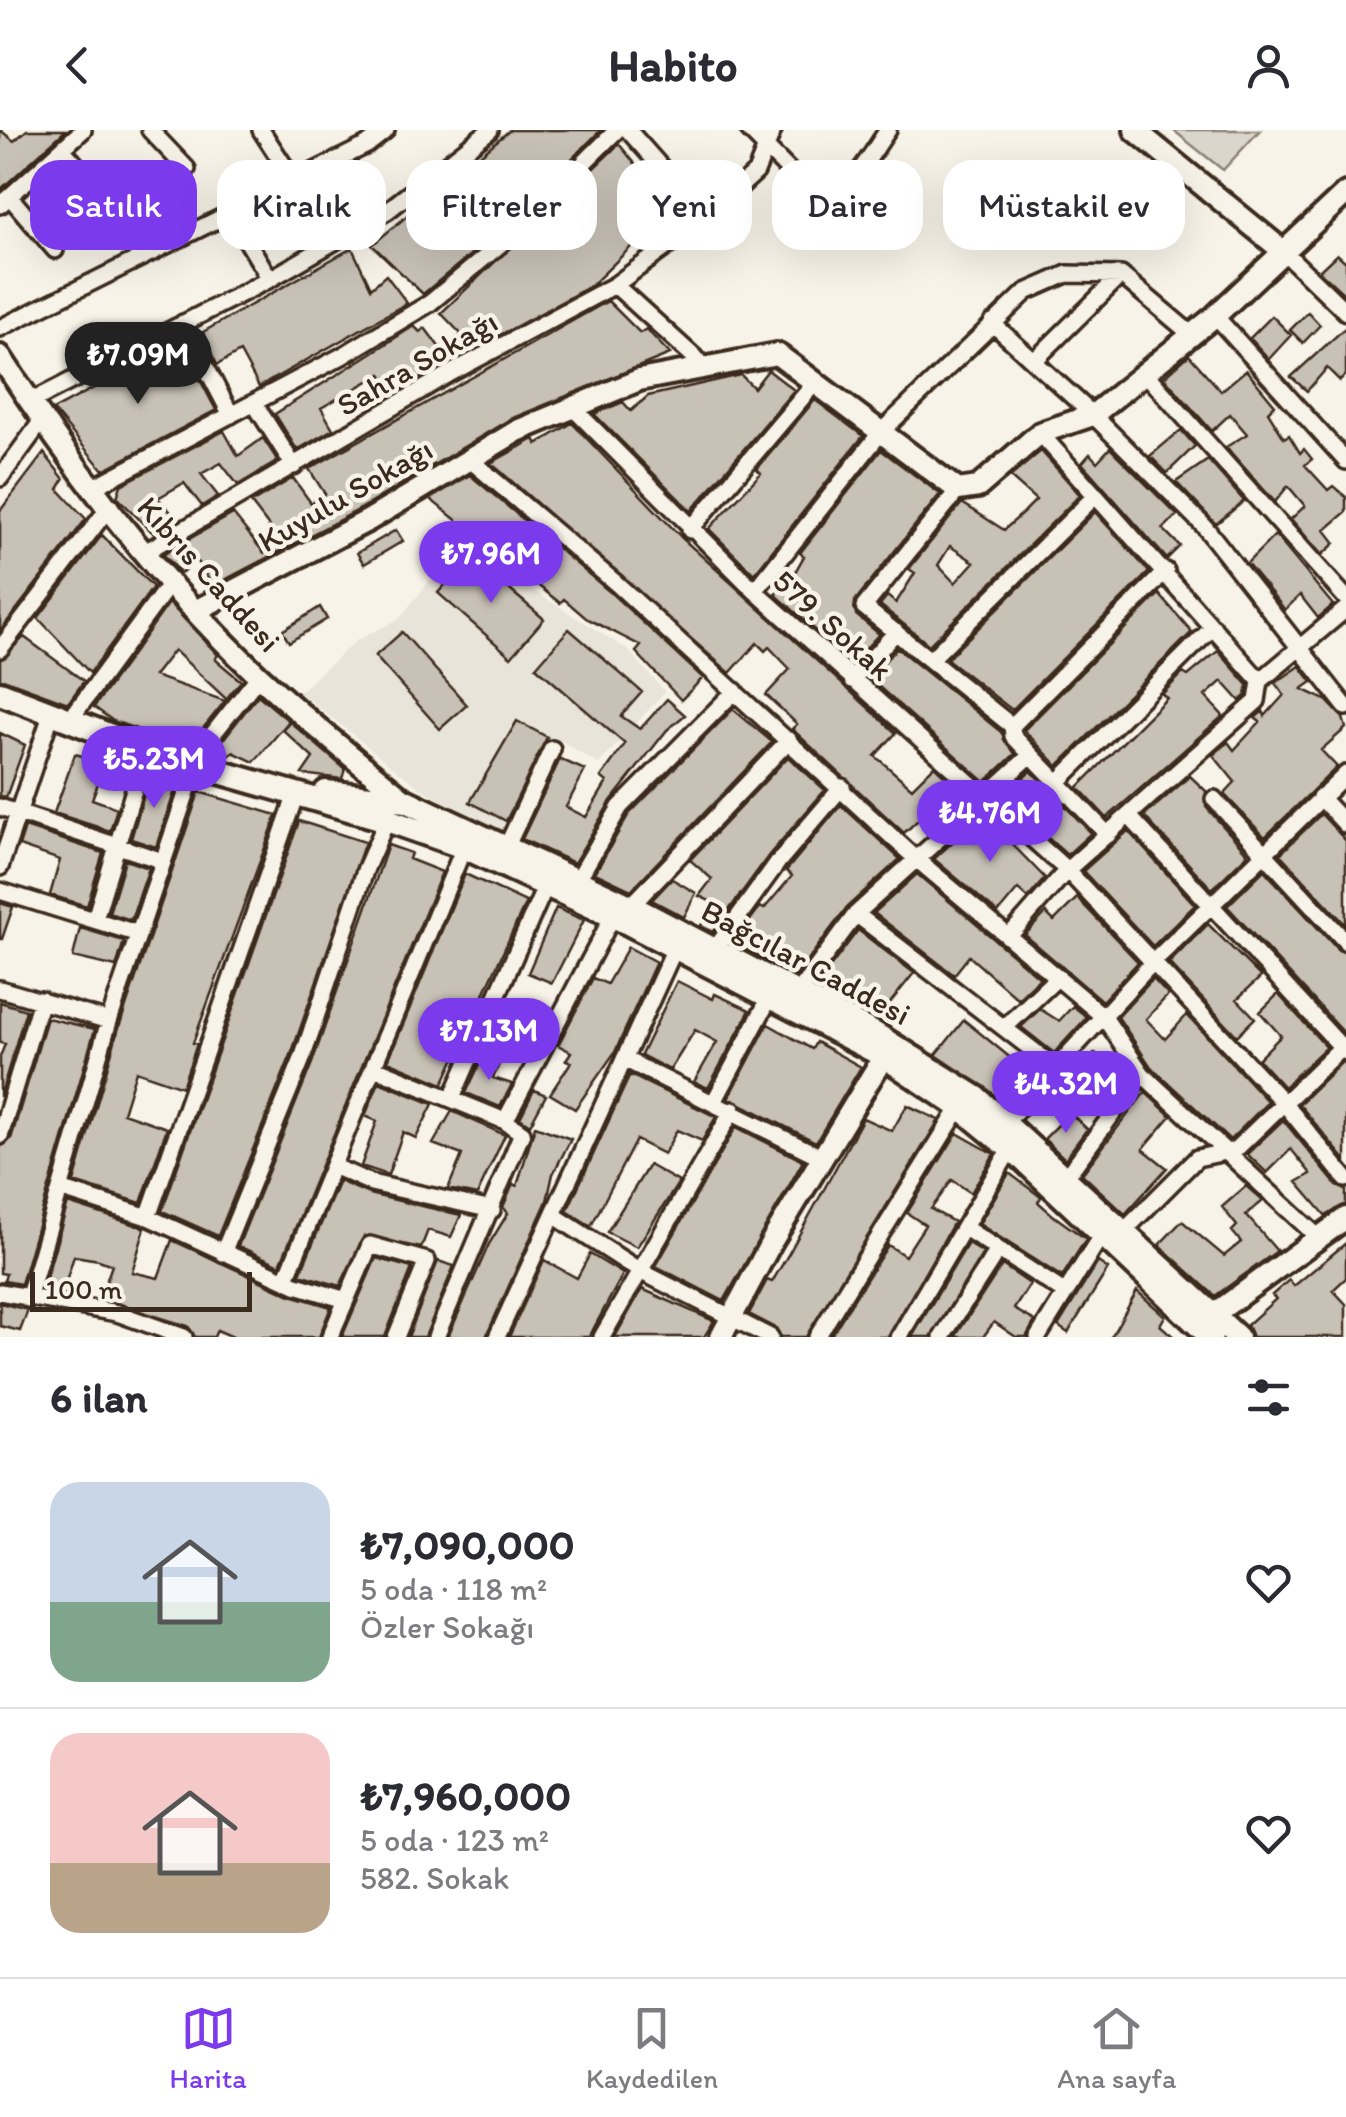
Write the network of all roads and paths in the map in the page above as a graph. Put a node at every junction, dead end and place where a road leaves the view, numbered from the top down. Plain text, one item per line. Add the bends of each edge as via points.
1 (83, 130) edge
2 (150, 130) edge
3 (260, 130) edge
4 (386, 130) edge
5 (490, 130) edge
6 (617, 130) edge
7 (628, 130) edge
8 (750, 130) edge
9 (773, 130) edge
10 (888, 130) edge
11 (1135, 130) edge
12 (62, 149) junction
13 (766, 149) junction
14 (178, 160) edge
15 (280, 160) edge
16 (336, 160) edge
17 (655, 160) edge
18 (752, 176) edge
19 (1346, 193) edge
20 (5, 201) edge
21 (217, 218) edge
22 (30, 225) edge
23 (252, 250) edge
24 (663, 250) edge
25 (154, 252) junction
26 (1283, 252) junction
27 (1120, 275) junction
28 (270, 279) junction
29 (615, 285) junction
30 (1346, 312) edge
31 (1215, 316) junction
32 (183, 323) junction
33 (992, 323) junction
34 (0, 328) edge
35 (1192, 335) junction
36 (0, 356) edge
37 (1034, 361) junction
38 (703, 365) junction
39 (1145, 373) junction
40 (814, 384) junction
41 (30, 402) junction
42 (254, 403) junction
43 (573, 408) junction
44 (231, 415) junction
45 (1093, 415) junction
46 (41, 422) junction
47 (881, 432) junction
48 (1040, 433) junction
49 (469, 458) junction
50 (1346, 462) edge
51 (294, 466) junction
52 (0, 478) edge
53 (94, 487) junction
54 (958, 490) junction
55 (1096, 495) junction
56 (110, 506) junction
57 (690, 530) junction
58 (146, 552) junction
59 (1166, 571) junction
60 (170, 582) junction
61 (755, 591) junction
62 (1346, 598) edge
63 (197, 610) junction
64 (1346, 610) edge
65 (1212, 627) junction
66 (896, 632) junction
67 (0, 648) edge
68 (1299, 649) junction
69 (932, 658) junction
70 (258, 676) junction
71 (852, 680) junction
72 (1260, 681) junction
73 (735, 691) junction
74 (0, 693) edge
75 (1346, 707) edge
76 (60, 718) junction
77 (1012, 726) junction
78 (789, 740) junction
79 (552, 749) dead end
80 (146, 750) junction
81 (1030, 755) junction
82 (193, 764) junction
83 (1346, 774) edge
84 (1059, 780) junction
85 (268, 784) junction
86 (842, 788) junction
87 (296, 794) junction
88 (982, 795) junction
89 (1320, 797) junction
90 (1214, 799) dead end
91 (406, 801) junction
92 (8, 809) edge
93 (1129, 816) junction
94 (387, 820) junction
95 (1346, 826) edge
96 (1108, 835) junction
97 (116, 846) junction
98 (464, 847) junction
99 (506, 848) junction
100 (1263, 851) junction
101 (914, 857) junction
102 (163, 861) junction
103 (0, 867) edge
104 (1067, 870) junction
105 (577, 881) junction
106 (546, 885) junction
107 (0, 891) edge
108 (1211, 904) junction
109 (622, 911) junction
110 (856, 914) junction
111 (95, 919) junction
112 (139, 934) junction
113 (1011, 934) junction
114 (1346, 942) edge
115 (675, 948) junction
116 (715, 949) junction
117 (1153, 962) junction
118 (1058, 976) junction
119 (0, 989) edge
120 (799, 991) junction
121 (770, 997) junction
122 (42, 1000) junction
123 (1104, 1016) junction
124 (109, 1021) junction
125 (1004, 1028) junction
126 (1344, 1050) edge
127 (884, 1056) junction
128 (624, 1059) junction
129 (376, 1068) junction
130 (1056, 1068) junction
131 (1142, 1074) junction
132 (452, 1098) junction
133 (714, 1102) junction
134 (1284, 1103) junction
135 (960, 1107) junction
136 (733, 1110) junction
137 (504, 1121) junction
138 (1006, 1122) junction
139 (0, 1136) edge
140 (1011, 1148) junction
141 (1228, 1152) junction
142 (823, 1158) junction
143 (335, 1167) junction
144 (1066, 1177) junction
145 (1346, 1180) edge
146 (60, 1189) junction
147 (492, 1210) junction
148 (148, 1216) junction
149 (555, 1216) junction
150 (1346, 1218) edge
151 (965, 1228) junction
152 (1113, 1233) junction
153 (1319, 1238) junction
154 (998, 1250) junction
155 (223, 1253) junction
156 (640, 1271) junction
157 (286, 1279) junction
158 (0, 1292) edge
159 (1064, 1292) junction
160 (28, 1299) junction
161 (346, 1300) junction
162 (732, 1317) junction
163 (1208, 1326) edge
164 (1042, 1331) edge
165 (184, 1337) edge
166 (330, 1337) edge
167 (396, 1337) edge
168 (436, 1337) edge
169 (497, 1337) edge
170 (602, 1337) edge
171 (721, 1337) edge
172 (770, 1337) edge
173 (817, 1337) edge
174 (899, 1337) edge
175 (942, 1337) edge
176 (1060, 1337) edge
177 (1236, 1337) edge

1 - 12 street
2 - 14 street
3 - 15 street
4 - 16 street
5 - 28 street via 387,211
6 - 42 street via 508,238 430,303
7 - 17 street
8 - 13 street
9 - 13 street, Sahra Sokağı
10 - 13 street via 846,187 827,197 815,197
11 - 26 street
12 - 20 street
12 - 25 street
13 - 18 street, Sahra Sokağı
19 - 26 street
20 - 22 street
21 - 25 street
23 - 28 street
24 - 29 street, Sahra Sokağı
25 - 34 street
26 - 30 street
26 - 31 street
27 - 33 street via 1067,274 1026,292
27 - 35 street
27 - 37 street
28 - 32 street
29 - 38 street
29 - 51 street, Sahra Sokağı
31 - 35 street
31 - 50 street
32 - 41 street
32 - 44 street
33 - 37 street
33 - 47 street
35 - 39 street
36 - 41 street, Kıbrıs Caddesi
37 - 45 street
38 - 40 street, Kuyulu Sokağı via 777,354
38 - 43 street, Kuyulu Sokağı via 639,380
39 - 45 street
39 - 62 street
40 - 47 street, Kuyulu Sokağı
40 - 57 street
41 - 46 street, Kıbrıs Caddesi
42 - 44 street
42 - 51 street
43 - 49 street, Kuyulu Sokağı
43 - 57 street, 579. Sokak
44 - 53 street
45 - 48 street
45 - 68 street via 1204,526
46 - 52 street
46 - 53 street, Kıbrıs Caddesi
47 - 54 street, Kuyulu Sokağı
47 - 61 street
48 - 54 street via 978,487
48 - 55 street
49 - 63 street, Kuyulu Sokağı
49 - 73 street
51 - 58 street, Sahra Sokağı
53 - 56 street, Kıbrıs Caddesi
54 - 66 street via 864,607
55 - 59 street
55 - 69 street
56 - 58 street, Kıbrıs Caddesi
56 - 67 street
57 - 61 street, 579. Sokak
58 - 60 street, Kıbrıs Caddesi
59 - 65 street
59 - 77 street
60 - 63 street, Kıbrıs Caddesi
60 - 76 street
61 - 71 street, 579. Sokak
63 - 70 street, Kıbrıs Caddesi
64 - 68 street
65 - 72 street
65 - 84 street
66 - 69 street
66 - 71 street
68 - 72 street
68 - 75 street
69 - 77 street
70 - 82 street
70 - 91 street, Kıbrıs Caddesi
71 - 88 street, 579. Sokak
72 - 93 street via 1257,701
73 - 78 street
73 - 105 street via 620,807
74 - 76 main road, Bağcılar Caddesi
76 - 80 main road, Bağcılar Caddesi
76 - 92 street
77 - 81 street
78 - 86 street
78 - 109 street
79 - 99 street
80 - 82 main road, Bağcılar Caddesi
80 - 97 street
81 - 84 street
81 - 88 street
82 - 85 main road, Bağcılar Caddesi
82 - 102 street
83 - 89 street
84 - 96 street
85 - 87 main road, Bağcılar Caddesi
85 - 91 main road, Bağcılar Caddesi
86 - 101 street
86 - 116 street
87 - 94 main road, Bağcılar Caddesi
87 - 148 street
88 - 101 street
88 - 104 street, 579. Sokak
89 - 95 street
89 - 100 street
90 - 100 street
91 - 99 main road, Bağcılar Caddesi
92 - 97 street
92 - 103 street
93 - 96 street
93 - 108 street
94 - 98 main road, Bağcılar Caddesi
94 - 155 street via 302,1059
96 - 104 street
97 - 102 street
97 - 111 street
98 - 106 main road, Bağcılar Caddesi
98 - 129 street
99 - 105 main road, Bağcılar Caddesi
100 - 108 street
100 - 114 street
101 - 110 street
101 - 113 street
102 - 112 street
104 - 113 street
104 - 117 street, 579. Sokak
105 - 109 main road, Bağcılar Caddesi
106 - 109 main road, Bağcılar Caddesi
106 - 132 street
107 - 111 street
108 - 117 street
108 - 126 street
109 - 115 main road, Bağcılar Caddesi
109 - 116 main road, Bağcılar Caddesi
109 - 137 street
110 - 120 street
110 - 125 street
111 - 112 street
112 - 124 street
113 - 118 street
115 - 121 main road, Bağcılar Caddesi
115 - 128 street
116 - 120 main road, Bağcılar Caddesi
117 - 123 street
117 - 134 street, 579. Sokak
118 - 123 street
118 - 125 street
119 - 122 street
120 - 138 main road, Bağcılar Caddesi via 917,1059
121 - 127 main road, Bağcılar Caddesi
121 - 133 street
122 - 124 street
122 - 139 street
123 - 130 street
123 - 131 street
124 - 146 street
125 - 130 street
126 - 134 street
127 - 135 main road, Bağcılar Caddesi
127 - 142 street
128 - 133 street
128 - 149 street
129 - 132 street
129 - 143 street
130 - 138 street
131 - 141 street
131 - 144 street
132 - 137 street
133 - 136 street
134 - 141 street
134 - 145 street, 579. Sokak
135 - 140 main road, Bağcılar Caddesi
135 - 173 street
136 - 142 street
136 - 156 street
137 - 147 street via 522,1133
138 - 144 main road, Bağcılar Caddesi
140 - 151 street
140 - 152 main road, Bağcılar Caddesi
141 - 152 street via 1197,1158
141 - 153 street
142 - 162 street
143 - 147 street via 370,1183
143 - 157 street
144 - 152 main road, Bağcılar Caddesi
146 - 148 street
146 - 160 street
147 - 168 street
148 - 155 street
149 - 156 street
149 - 169 street
150 - 153 street
151 - 154 street
151 - 174 street
152 - 159 street
152 - 163 main road, Bağcılar Caddesi
153 - 163 street
154 - 159 street
154 - 175 street
155 - 157 street
156 - 162 street
156 - 170 street
157 - 161 street
158 - 160 street
159 - 164 street
160 - 165 street via 118,1314
161 - 166 street
161 - 167 street via 370,1245 428,1261
162 - 171 street
162 - 172 street
163 - 177 main road, Bağcılar Caddesi
164 - 176 street

